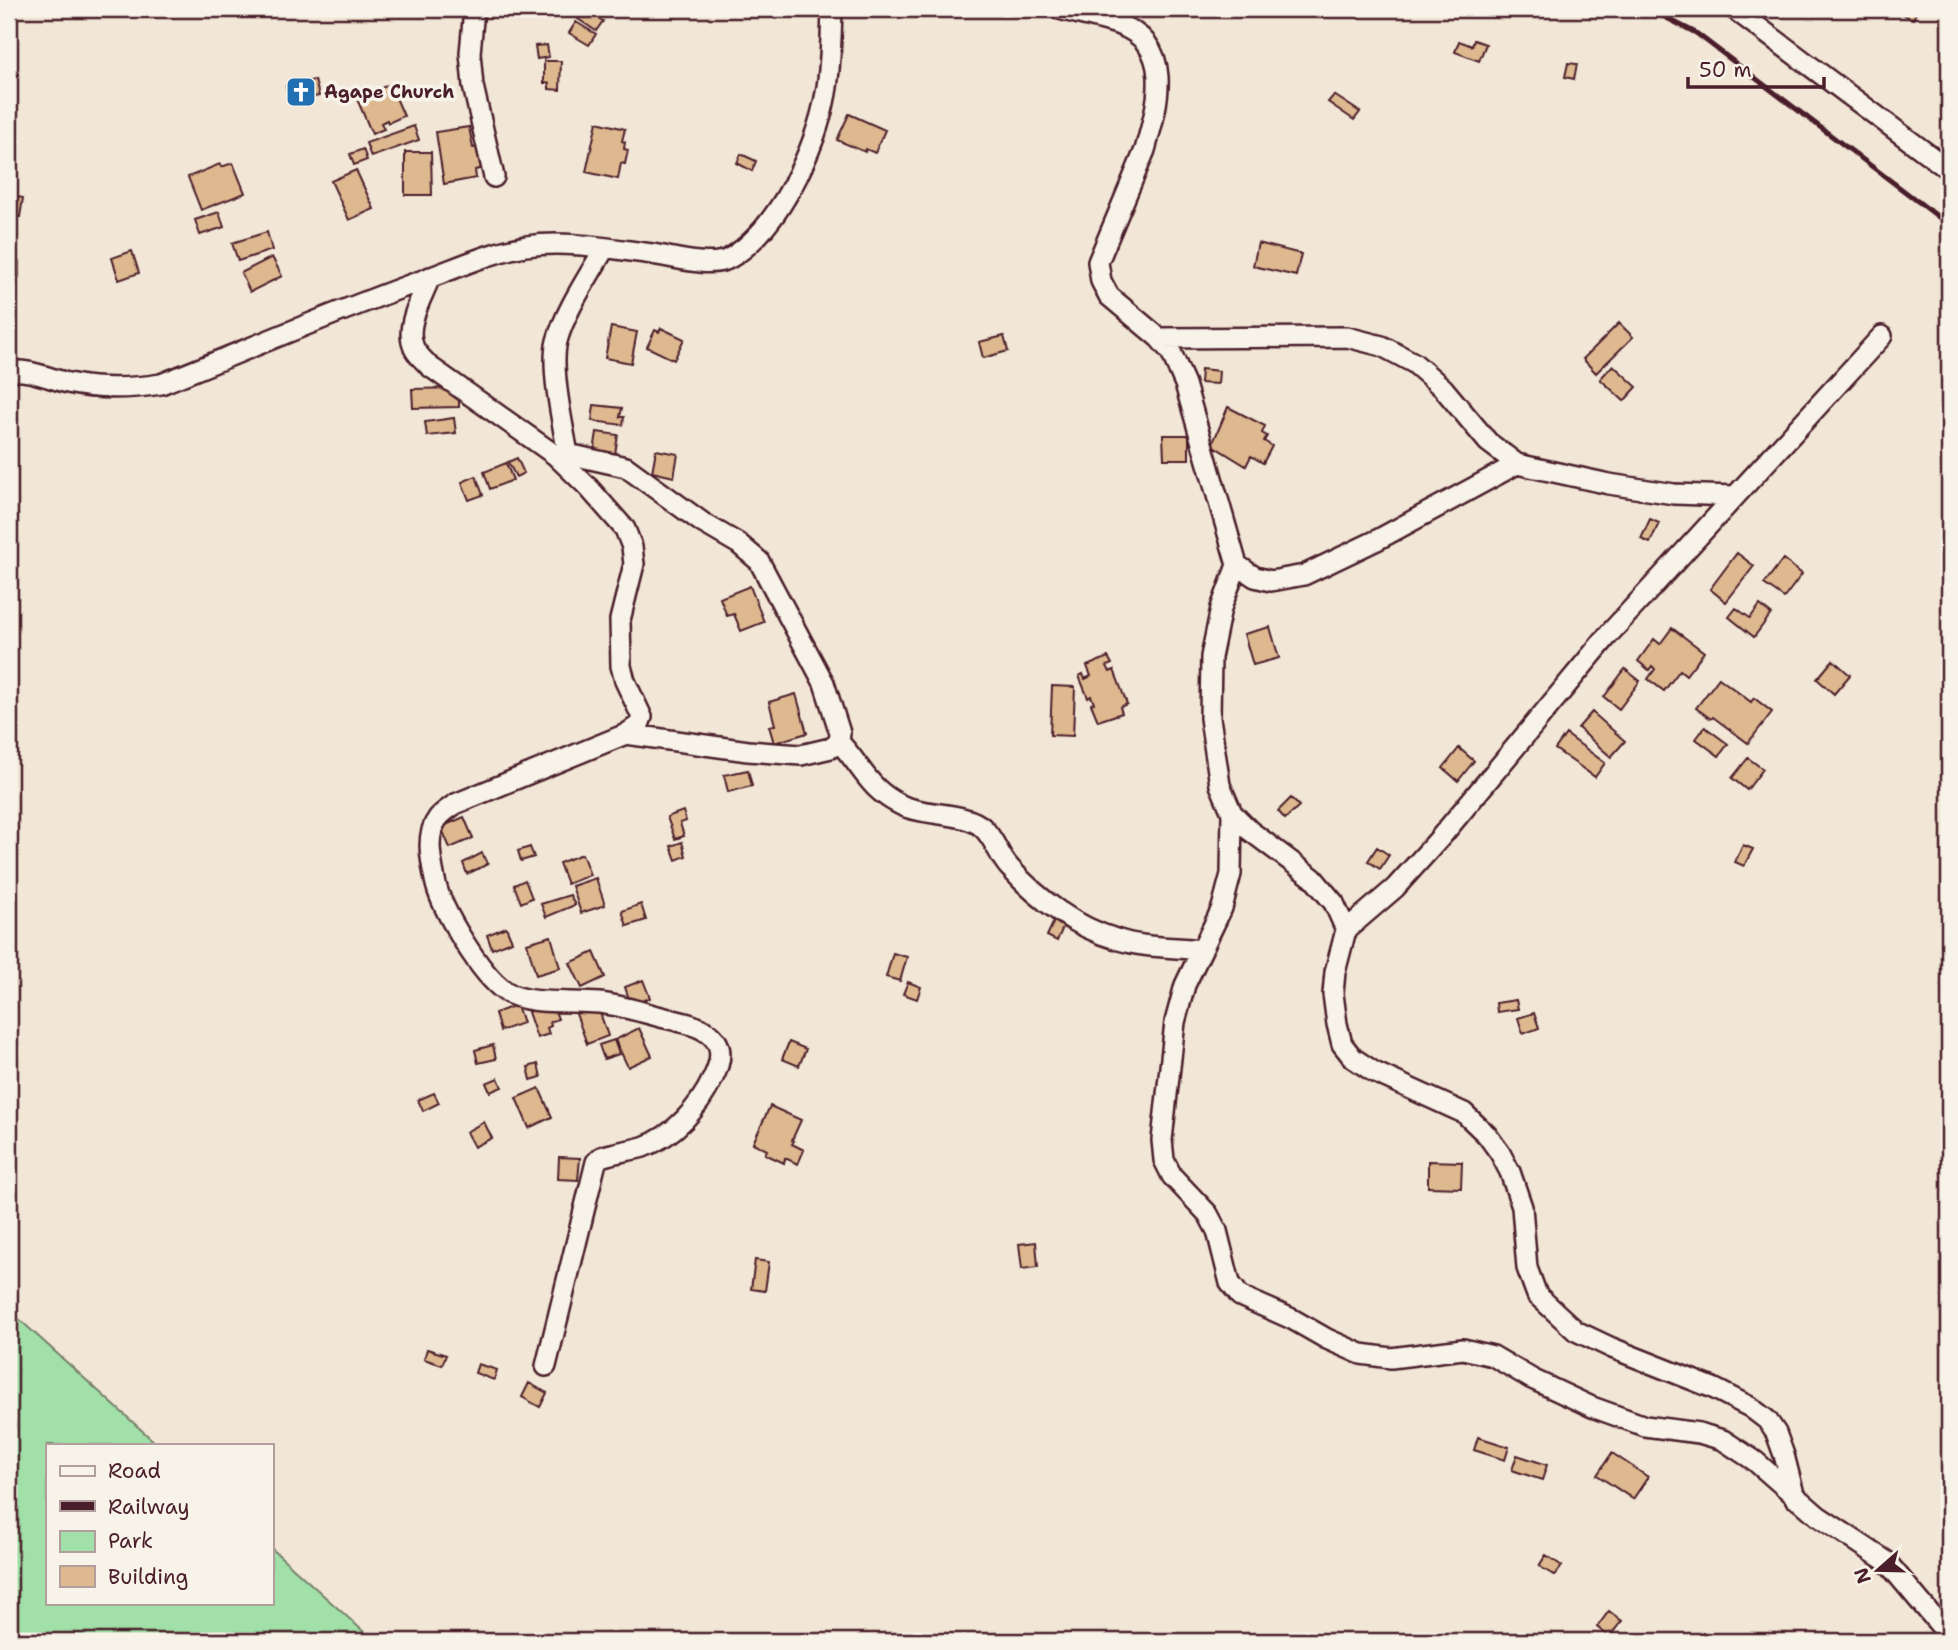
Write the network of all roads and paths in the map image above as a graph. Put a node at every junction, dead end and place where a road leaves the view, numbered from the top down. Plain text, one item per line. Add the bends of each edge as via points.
1 (474, 9) edge
2 (832, 9) edge
3 (1059, 9) edge
4 (1734, 9) edge
5 (1949, 170) edge
6 (494, 177) dead end
7 (604, 249) junction
8 (430, 277) junction
9 (1882, 336) dead end
10 (1158, 338) junction
11 (9, 371) edge
12 (561, 455) junction
13 (1517, 464) junction
14 (1735, 496) junction
15 (1237, 565) junction
16 (626, 734) junction
17 (839, 741) junction
18 (1232, 813) junction
19 (1346, 930) junction
20 (1201, 950) junction
21 (546, 1366) dead end
22 (1795, 1498) junction
23 (1949, 1636) edge

1 - 6 street via 473,86
2 - 7 street via 826,93 811,145 781,207 760,235 727,261 714,263
3 - 10 street via 1120,25 1143,40 1155,55 1158,95 1145,150 1098,262 1109,296
4 - 5 street
7 - 8 street via 566,244 527,246 473,259
7 - 12 street via 556,343
8 - 11 street via 161,384 99,388 30,371
8 - 12 street via 410,334 415,351 429,366
9 - 14 street
10 - 13 street via 1348,337 1382,346 1414,363 1443,388 1488,442
10 - 15 street via 1171,352 1185,384
12 - 16 street via 625,529 632,547 634,564 621,620 621,666 642,717
12 - 17 street via 626,467 758,561 824,683
13 - 14 street via 1674,494
13 - 15 street via 1304,576 1271,581
14 - 19 street via 1609,634 1440,838 1395,888
15 - 18 street via 1221,608 1211,657 1210,718 1220,785
16 - 17 street via 801,755 831,748
16 - 21 street via 455,804 437,818 429,839 437,891 450,920 493,981 506,992 524,998 601,1003 699,1026 714,1035 720,1053 719,1066 706,1091 672,1132 596,1162
17 - 20 street via 873,787 886,796 905,807 983,828 1024,883 1074,921 1118,940
18 - 19 street via 1313,878 1334,903
18 - 20 street via 1231,874 1222,908
19 - 22 street via 1333,994 1342,1044 1374,1072 1464,1113 1487,1135 1510,1172 1522,1207 1527,1268 1537,1295 1576,1331 1713,1388 1767,1420 1784,1455
20 - 22 street via 1175,1022 1164,1109 1164,1160 1172,1176 1208,1214 1230,1283 1240,1296 1362,1354 1391,1358 1463,1349 1493,1356 1592,1407 1645,1426 1723,1440 1755,1461
22 - 23 street via 1886,1561

